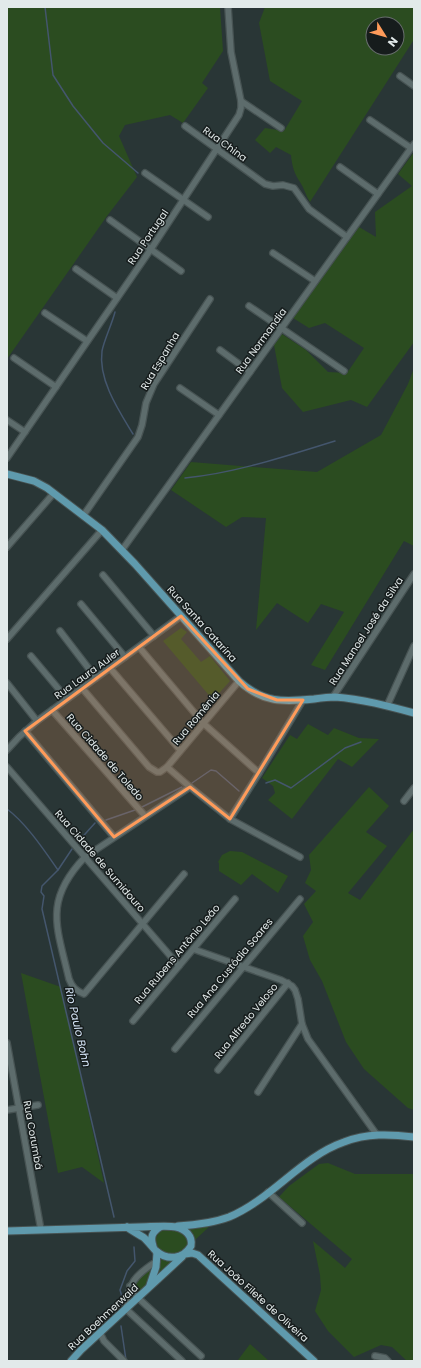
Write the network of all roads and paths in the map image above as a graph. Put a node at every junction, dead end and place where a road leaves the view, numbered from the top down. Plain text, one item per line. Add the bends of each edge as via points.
1 (228, 7) edge
2 (400, 76) dead end
3 (414, 86) edge
4 (241, 101) junction
5 (370, 120) dead end
6 (185, 126) dead end
7 (281, 128) dead end
8 (412, 146) edge
9 (217, 150) junction
10 (340, 167) dead end
11 (145, 173) dead end
12 (378, 194) junction
13 (184, 200) junction
14 (208, 217) dead end
15 (110, 220) dead end
16 (346, 238) junction
17 (151, 249) junction
18 (273, 253) dead end
19 (76, 269) dead end
20 (181, 271) dead end
21 (315, 281) junction
22 (117, 298) junction
23 (210, 299) dead end
24 (249, 306) dead end
25 (45, 313) dead end
26 (282, 328) junction
27 (87, 341) junction
28 (220, 350) dead end
29 (14, 358) dead end
30 (344, 371) dead end
31 (250, 372) junction
32 (56, 387) junction
33 (180, 388) dead end
34 (218, 415) junction
35 (7, 420) edge
36 (25, 432) junction
37 (7, 458) edge
38 (7, 474) edge
39 (54, 493) junction
40 (83, 516) junction
41 (102, 530) junction
42 (7, 547) edge
43 (122, 550) junction
44 (414, 574) edge
45 (104, 575) dead end
46 (81, 604) dead end
47 (181, 616) junction
48 (60, 631) dead end
49 (154, 636) junction
50 (7, 639) edge
51 (414, 646) edge
52 (139, 647) junction
53 (32, 656) dead end
54 (125, 657) junction
55 (110, 668) junction
56 (96, 678) junction
57 (239, 681) junction
58 (7, 683) edge
59 (82, 688) junction
60 (333, 697) junction
61 (67, 699) junction
62 (303, 700) junction
63 (387, 706) junction
64 (52, 710) junction
65 (414, 713) edge
66 (38, 721) junction
67 (203, 723) junction
68 (25, 731) junction
69 (7, 750) edge
70 (180, 750) junction
71 (7, 767) edge
72 (167, 767) junction
73 (259, 773) junction
74 (190, 787) junction
75 (414, 788) edge
76 (404, 801) dead end
77 (145, 816) junction
78 (230, 819) junction
79 (114, 837) junction
80 (85, 857) junction
81 (300, 857) dead end
82 (184, 874) dead end
83 (235, 899) dead end
84 (300, 899) dead end
85 (142, 924) junction
86 (193, 949) junction
87 (179, 966) junction
88 (243, 967) junction
89 (288, 983) junction
90 (133, 1021) dead end
91 (302, 1024) junction
92 (7, 1043) edge
93 (175, 1049) dead end
94 (218, 1070) dead end
95 (258, 1092) dead end
96 (38, 1104) dead end
97 (19, 1108) junction
98 (7, 1110) edge
99 (377, 1135) junction
100 (414, 1137) edge
101 (268, 1192) junction
102 (302, 1223) dead end
103 (174, 1226) junction
104 (127, 1227) junction
105 (160, 1227) junction
106 (41, 1230) junction
107 (7, 1231) edge
108 (156, 1250) junction
109 (185, 1254) junction
110 (157, 1261) junction
111 (130, 1286) junction
112 (148, 1289) junction
113 (138, 1298) junction
114 (126, 1309) junction
115 (100, 1332) junction
116 (94, 1338) junction
117 (104, 1341) junction
118 (201, 1356) dead end
119 (375, 1356) dead end
120 (71, 1361) edge
121 (124, 1361) edge
122 (182, 1361) edge
123 (314, 1361) edge
124 (388, 1361) edge

1 - 4 street, Rua Portugal via 231,52
2 - 3 street
4 - 7 street
4 - 9 street, Rua Portugal via 239,115
5 - 8 street
6 - 9 street, Rua China
8 - 12 street, Rua Normandia
9 - 13 street, Rua Portugal
9 - 16 street, Rua China via 265,184 294,188 309,209
10 - 12 street
11 - 13 street
12 - 16 street, Rua Normandia
13 - 14 street
13 - 17 street, Rua Portugal
15 - 17 street
16 - 21 street, Rua Normandia
17 - 20 street
17 - 22 street, Rua Portugal
18 - 21 street
19 - 22 street
21 - 26 street, Rua Normandia
22 - 27 street, Rua Portugal
23 - 40 street, Rua Espanha via 154,384 146,403 138,437
24 - 26 street
25 - 27 street
26 - 30 street
26 - 31 street, Rua Normandia
27 - 32 street, Rua Portugal
28 - 31 street
29 - 32 street
31 - 34 street, Rua Normandia
32 - 36 street, Rua Portugal
33 - 34 street
34 - 43 street, Rua Normandia
35 - 36 street
36 - 37 street, Rua Portugal
38 - 39 main road, Rua Santa Catarina via 34,481
39 - 40 main road, Rua Santa Catarina
39 - 42 street
40 - 41 main road, Rua Santa Catarina
41 - 43 main road, Rua Santa Catarina
41 - 50 street
43 - 47 main road, Rua Santa Catarina
44 - 60 street, Rua Manoel José da Silva
45 - 49 street
46 - 54 street
47 - 49 street, Rua Laura Auler
47 - 57 main road, Rua Santa Catarina
48 - 56 street
49 - 52 street, Rua Laura Auler
51 - 63 street
52 - 54 street, Rua Laura Auler
52 - 67 street
53 - 61 street
54 - 55 street, Rua Laura Auler
55 - 56 street, Rua Laura Auler
55 - 70 street
56 - 59 street, Rua Laura Auler
57 - 62 main road, Rua Santa Catarina via 254,693 271,699
57 - 67 street, Rua Romênia
58 - 66 street
59 - 61 street, Rua Laura Auler
59 - 72 street via 149,767 160,772
60 - 62 main road, Rua Santa Catarina
60 - 63 main road, Rua Santa Catarina
61 - 64 street, Rua Laura Auler
62 - 73 street
63 - 65 main road, Rua Santa Catarina
64 - 66 street, Rua Laura Auler
64 - 77 street, Rua Cidade de Toledo
66 - 68 street, Rua Laura Auler
67 - 70 street, Rua Romênia
67 - 73 street
68 - 69 street, Rua Laura Auler
68 - 79 street
70 - 72 street, Rua Romênia
71 - 80 street, Rua Cidade de Sumidouro
72 - 74 street
73 - 78 street
74 - 77 street
74 - 78 street
75 - 76 street
77 - 79 street
78 - 81 street
79 - 80 street
80 - 85 street, Rua Cidade de Sumidouro
80 - 85 street via 64,885 56,913 69,979 74,989 84,994
82 - 85 street
83 - 86 street, Rua Rubens Antônio Leão
84 - 88 street, Rua Ana Custódia Soares
85 - 87 street, Rua Cidade de Sumidouro
86 - 87 street, Rua Rubens Antônio Leão
86 - 88 street
87 - 90 street, Rua Rubens Antônio Leão
88 - 89 street
88 - 93 street, Rua Ana Custódia Soares
89 - 91 street via 297,994
89 - 94 street, Rua Alfredo Veloso
91 - 95 street
91 - 99 street via 308,1039
92 - 97 street, Rua Corumbá
96 - 97 street
97 - 98 street
97 - 106 street, Rua Corumbá
99 - 100 main road
99 - 101 main road via 355,1138 336,1145
101 - 102 street
101 - 103 main road via 230,1216 212,1222
103 - 105 main road
103 - 109 main road via 185,1230 191,1237 191,1246
104 - 105 main road
104 - 106 main road
104 - 108 main road
105 - 108 main road via 151,1237
106 - 107 main road
108 - 109 main road via 168,1258
108 - 110 main road, Rua Boehmerwald
109 - 112 main road, Rua Boehmerwald
109 - 123 main road, Rua João Filete de Oliveira via 198,1255
110 - 111 street via 142,1271
110 - 112 main road, Rua Boehmerwald
111 - 113 street
111 - 114 street
112 - 113 main road, Rua Boehmerwald
113 - 114 main road, Rua Boehmerwald
113 - 118 street
114 - 115 main road, Rua Boehmerwald
114 - 122 street
115 - 116 main road, Rua Boehmerwald
115 - 117 street
116 - 117 street
116 - 120 main road, Rua Boehmerwald
117 - 121 street
119 - 124 street

